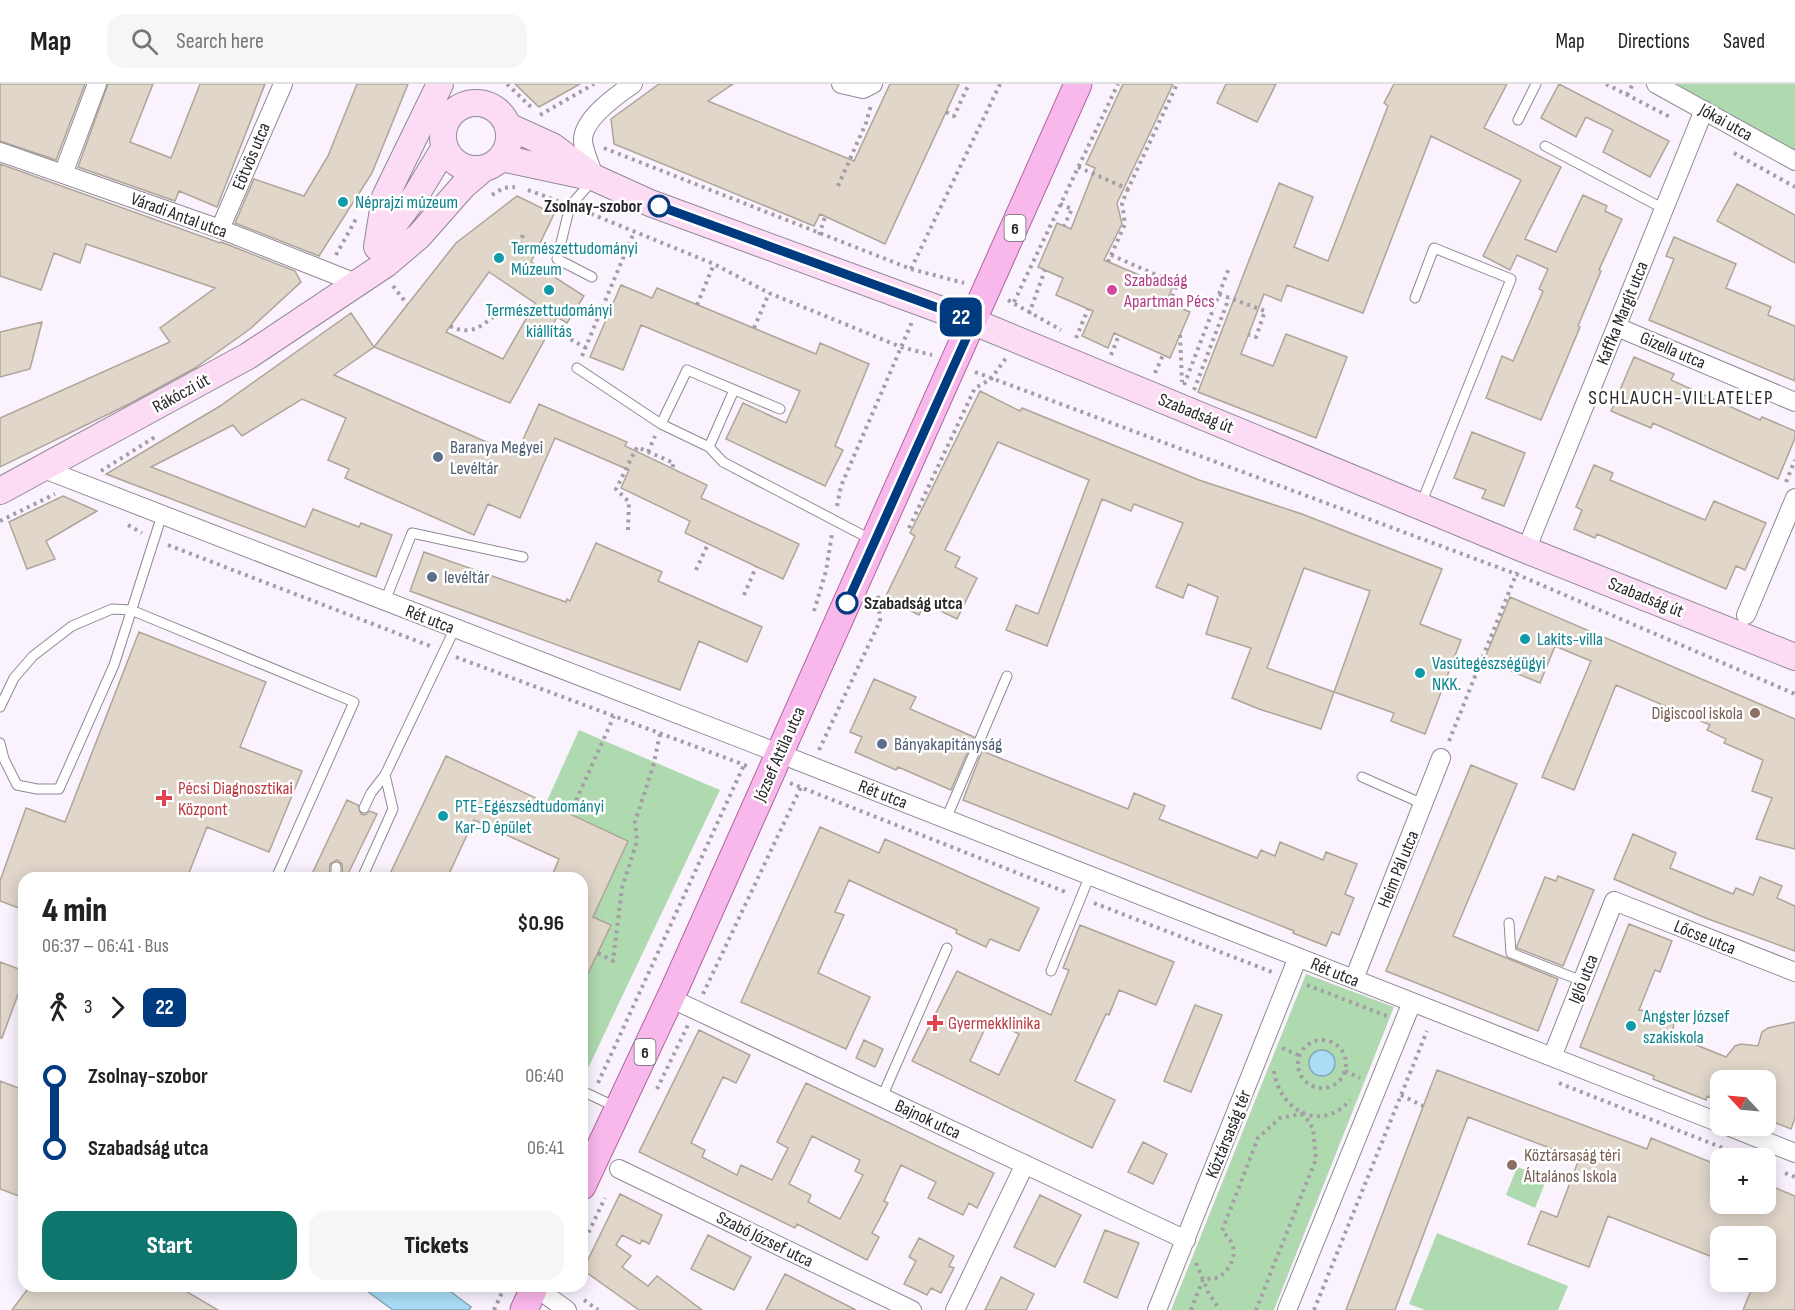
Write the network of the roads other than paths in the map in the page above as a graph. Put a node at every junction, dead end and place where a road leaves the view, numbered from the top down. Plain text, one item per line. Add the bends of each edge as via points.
1 (97, 84) edge
2 (283, 84) edge
3 (440, 84) edge
4 (461, 84) edge
5 (485, 84) edge
6 (633, 84) edge
7 (841, 84) edge
8 (1078, 84) edge
9 (1536, 84) edge
10 (1656, 84) edge
11 (872, 93) edge
12 (456, 109) junction
13 (1704, 110) junction
14 (501, 117) junction
15 (1518, 120) dead end
16 (1545, 146) dead end
17 (445, 147) junction
18 (0, 152) edge
19 (1795, 161) edge
20 (492, 163) junction
21 (63, 174) junction
22 (595, 178) junction
23 (1664, 209) junction
24 (220, 229) junction
25 (377, 247) junction
26 (592, 277) dead end
27 (356, 283) junction
28 (1415, 297) dead end
29 (974, 321) junction
30 (1617, 327) junction
31 (577, 368) road end
32 (735, 390) junction
33 (1795, 402) edge
34 (780, 409) dead end
35 (661, 424) junction
36 (709, 447) junction
37 (44, 469) junction
38 (0, 491) edge
39 (1795, 498) edge
40 (1420, 506) junction
41 (162, 515) junction
42 (874, 542) junction
43 (1526, 549) junction
44 (523, 557) dead end
45 (385, 601) junction
46 (131, 610) junction
47 (1746, 615) dead end
48 (455, 628) junction
49 (1795, 657) edge
50 (1007, 676) dead end
51 (0, 706) edge
52 (0, 743) edge
53 (768, 757) junction
54 (1441, 758) road end
55 (386, 775) junction
56 (1362, 777) dead end
57 (1423, 804) junction
58 (364, 808) dead end
59 (946, 819) junction
60 (336, 867) dead end
61 (279, 872) edge
62 (336, 872) edge
63 (365, 872) edge
64 (1090, 875) junction
65 (1614, 901) joint
66 (1509, 923) dead end
67 (947, 948) dead end
68 (1306, 960) junction
69 (1051, 971) dead end
70 (1795, 972) edge
71 (1354, 979) junction
72 (1582, 981) junction
73 (670, 998) junction
74 (1412, 1002) junction
75 (1552, 1057) junction
76 (588, 1094) edge
77 (882, 1097) junction
78 (618, 1108) junction
79 (1710, 1119) edge
80 (1752, 1136) edge
81 (1795, 1153) edge
82 (1025, 1164) junction
83 (619, 1169) dead end
84 (588, 1173) edge
85 (1186, 1240) junction
86 (531, 1294) edge
87 (567, 1310) edge
88 (912, 1310) edge
89 (955, 1310) edge
90 (1157, 1310) edge
91 (1287, 1310) edge

1 - 21 street
2 - 24 street, Eötvös utca
3 - 25 street, Rákóczi út via 385,197
4 - 12 street
5 - 14 street
6 - 22 street via 606,103 589,125 583,140
7 - 11 street
8 - 29 main road, 6
9 - 15 lane
10 - 13 street, Jókai utca
12 - 14 street via 482,103
12 - 17 street via 444,126
13 - 19 street, Jókai utca
13 - 23 street, Kaffka Margit utca
14 - 20 street via 508,142
14 - 22 street, Szabadság út via 552,146
16 - 23 lane
17 - 20 street via 460,165 470,168
17 - 25 street, Rákóczi út via 416,195
18 - 21 street, Váradi Antal utca
20 - 22 street, Szabadság út
20 - 27 street, Rákóczi út via 464,185 419,236
21 - 24 street, Váradi Antal utca
22 - 26 lane via 570,206 556,259
22 - 29 street, Szabadság út via 650,203
23 - 30 street, Kaffka Margit utca
24 - 27 street, Váradi Antal utca
25 - 27 street, Rákóczi út
27 - 37 street, Rákóczi út via 248,356
28 - 40 lane via 1434,248 1511,279
29 - 40 street, Szabadság út
29 - 42 main road, József Attila utca / 6
30 - 33 street, Gizella utca
30 - 43 street, Kaffka Margit utca
31 - 35 lane
32 - 34 lane
32 - 35 lane via 687,369
32 - 36 lane
35 - 36 lane
36 - 42 lane via 723,462
37 - 38 street, Rákóczi út
37 - 41 street, Rét utca
39 - 47 street
40 - 43 street, Szabadság út
41 - 45 street, Rét utca
41 - 46 lane
42 - 53 main road, József Attila utca / 6
43 - 49 street, Szabadság út
44 - 45 lane via 412,533
45 - 48 street, Rét utca
46 - 51 lane via 112,609 72,626 14,678
46 - 52 lane via 114,665 59,789 17,785
46 - 61 lane via 354,702
48 - 53 street, Rét utca
48 - 55 lane
50 - 59 lane
53 - 59 street, Rét utca
53 - 73 main road, József Attila utca / 6
54 - 57 street, Heim Pál utca
55 - 58 lane
55 - 63 lane via 393,809
56 - 57 lane
57 - 71 street, Heim Pál utca
59 - 64 street, Rét utca
60 - 62 lane
64 - 68 street, Rét utca
64 - 69 lane
65 - 70 street, Lőcse utca
65 - 72 street, Igló utca
66 - 72 lane via 1511,953
67 - 77 lane
68 - 71 street, Rét utca
68 - 85 street, Köztársaság tér
71 - 74 street, Rét utca
72 - 75 street, Igló utca
73 - 77 street, Bajnok utca
73 - 78 main road, József Attila utca / 6
74 - 75 street, Rét utca
74 - 91 street
75 - 79 street, Rét utca
76 - 78 lane
77 - 82 street, Bajnok utca
78 - 84 main road, József Attila utca / 6
80 - 81 street
82 - 85 street, Bajnok utca
82 - 89 street
83 - 88 street, Szabó József utca
85 - 90 street, Köztársaság tér
86 - 87 street

